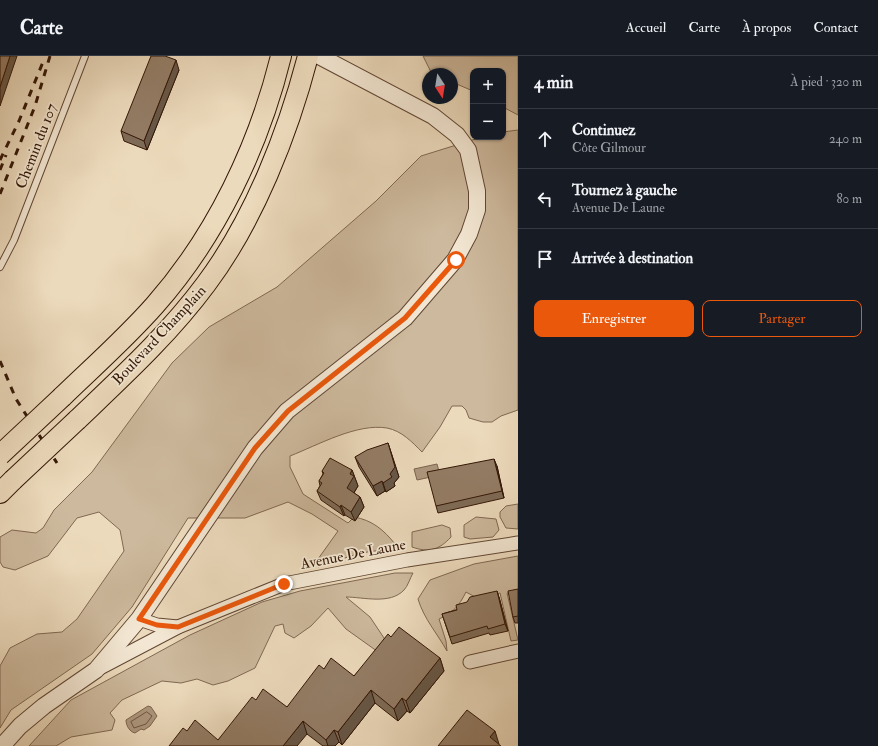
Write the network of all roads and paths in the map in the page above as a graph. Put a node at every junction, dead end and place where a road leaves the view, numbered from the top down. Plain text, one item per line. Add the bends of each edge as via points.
1 (85, 56) edge
2 (281, 56) edge
3 (308, 56) edge
4 (319, 56) edge
5 (0, 267) edge
6 (0, 456) edge
7 (7, 487) edge
8 (518, 543) edge
9 (139, 619) junction
10 (178, 627) junction
11 (518, 651) edge
12 (470, 662) dead end
13 (96, 670) junction
14 (2, 746) edge

1 - 5 lane, Chemin du 107 via 14,240
2 - 6 main road, Boulevard Champlain, bridge via 240,175 208,231 155,305
3 - 7 main road, Boulevard Champlain, bridge via 276,153 229,251 207,284 144,355
4 - 9 street via 433,116 457,135 468,150 477,191 477,210 456,260 405,318 288,411 255,448
8 - 10 street, Avenue De Laune via 407,560 284,584
9 - 10 street, Avenue De Laune via 157,625
9 - 13 street
10 - 13 street, Avenue De Laune
11 - 12 street
13 - 14 street via 44,706 20,726

